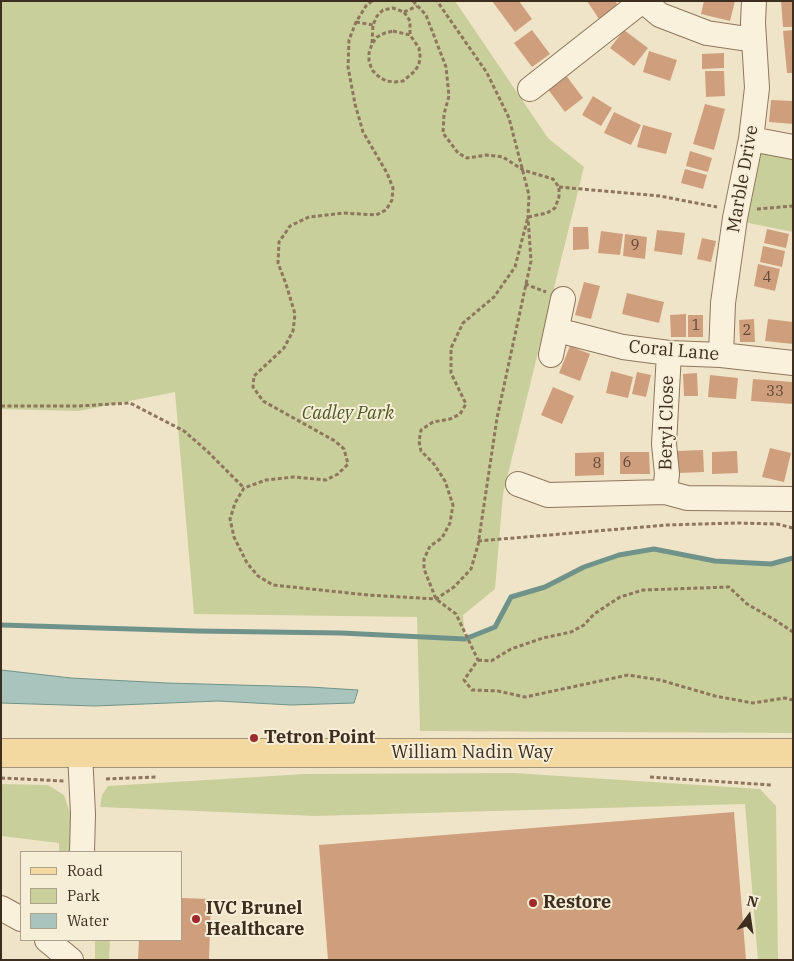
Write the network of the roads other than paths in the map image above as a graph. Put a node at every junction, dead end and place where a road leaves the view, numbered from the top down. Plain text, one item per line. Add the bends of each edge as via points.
1 (642, 1) edge
2 (754, 1) edge
3 (754, 40) junction
4 (530, 88) dead end
5 (751, 139) junction
6 (793, 147) edge
7 (563, 299) dead end
8 (556, 330) junction
9 (669, 353) junction
10 (550, 355) dead end
11 (721, 356) junction
12 (793, 363) edge
13 (518, 484) dead end
14 (665, 492) junction
15 (793, 499) edge
16 (1, 753) edge
17 (80, 753) junction
18 (792, 757) edge
19 (82, 851) edge
20 (1, 908) edge
21 (20, 918) edge
22 (48, 941) edge
23 (71, 960) edge

1 - 3 street via 660,15 707,33
1 - 4 street
2 - 3 street, Marble Drive
3 - 5 street, Marble Drive via 757,88
5 - 6 street
5 - 11 street, Marble Drive via 723,303
7 - 8 street
8 - 9 street, Coral Lane via 623,347
8 - 10 street
9 - 11 street, Coral Lane
9 - 14 street, Beryl Close
11 - 12 street, Coral Lane
13 - 14 street, Beryl Close via 548,495
14 - 15 street, Beryl Close via 687,498
16 - 17 main road, William Nadin Way
17 - 18 main road, William Nadin Way
17 - 19 street
20 - 21 street
22 - 23 street

